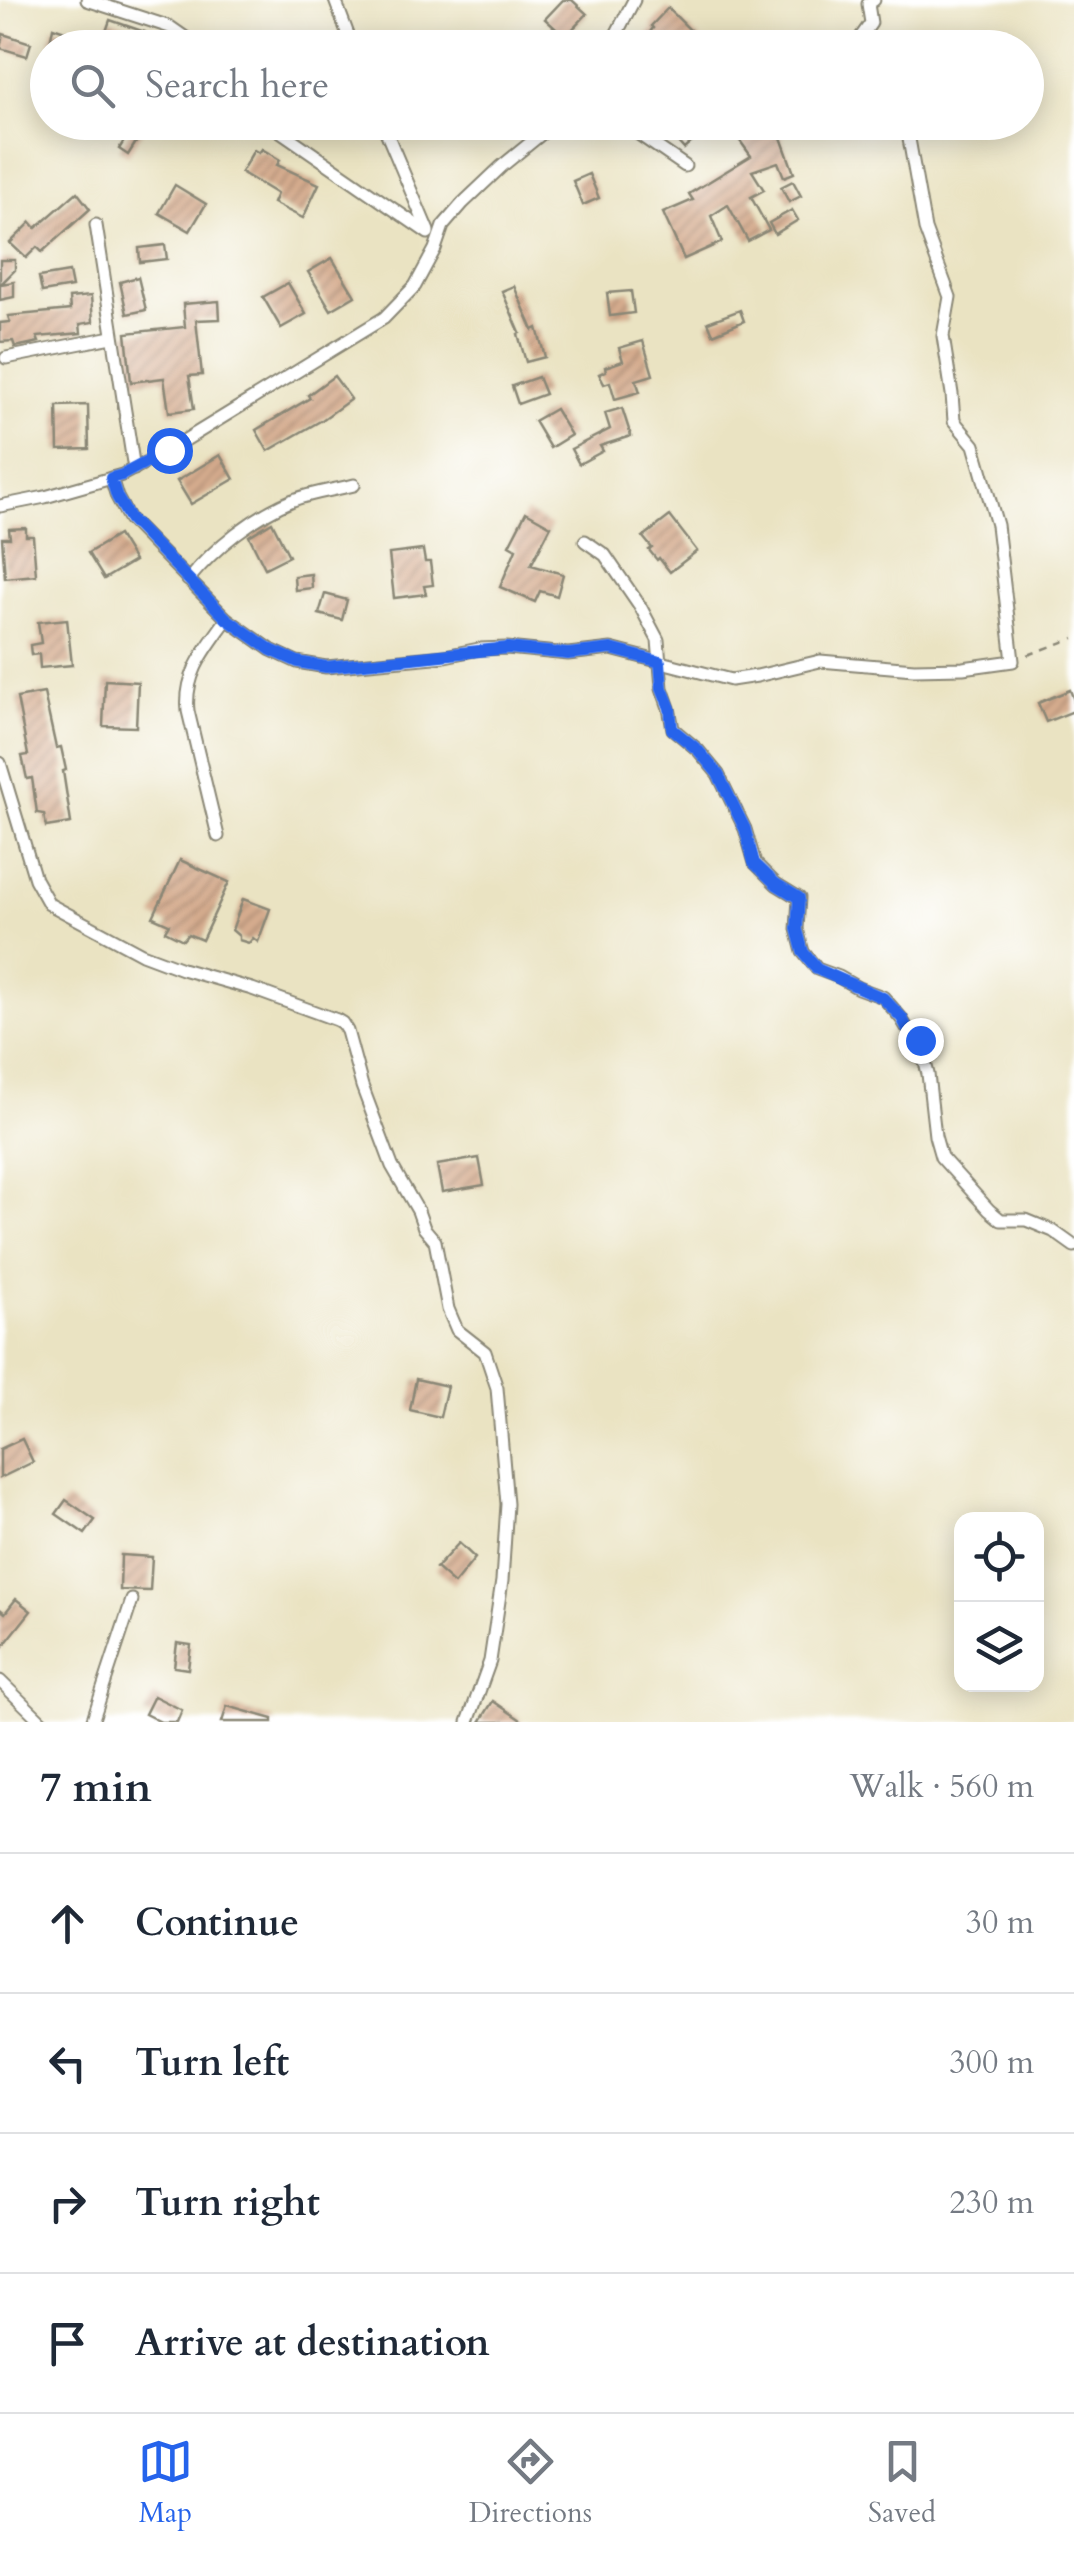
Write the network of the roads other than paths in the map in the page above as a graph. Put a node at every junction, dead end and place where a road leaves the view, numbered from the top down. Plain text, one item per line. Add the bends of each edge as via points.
1 (87, 0) edge
2 (335, 0) edge
3 (634, 0) edge
4 (874, 0) edge
5 (174, 30) edge
6 (346, 30) edge
7 (618, 30) edge
8 (866, 30) edge
9 (294, 140) edge
10 (389, 140) edge
11 (534, 140) edge
12 (647, 140) edge
13 (909, 140) edge
14 (685, 166) dead end
15 (96, 225) dead end
16 (428, 233) junction
17 (435, 249) junction
18 (112, 337) junction
19 (6, 358) dead end
20 (134, 469) junction
21 (111, 478) junction
22 (354, 486) dead end
23 (0, 506) edge
24 (585, 541) dead end
25 (188, 580) junction
26 (227, 619) junction
27 (660, 662) junction
28 (0, 763) edge
29 (218, 836) dead end
30 (1074, 1246) edge
31 (132, 1600) dead end
32 (0, 1681) edge
33 (42, 1722) edge
34 (92, 1722) edge
35 (468, 1722) edge

1 - 5 street
2 - 6 street
3 - 7 street
4 - 8 street
9 - 16 street
10 - 16 street
11 - 17 street via 462,203
12 - 14 street
13 - 27 street via 925,229 950,297 943,336 954,421 974,445 996,525 1012,661 914,669 820,661 731,680
15 - 18 street
16 - 17 street
17 - 20 street via 414,286 384,318
18 - 19 street
18 - 20 street
20 - 21 street
21 - 23 street
21 - 25 street via 130,519
22 - 25 street via 261,515
24 - 27 street via 605,555 640,606 658,640
25 - 26 street
26 - 27 street via 271,650 326,667 508,648 568,654 611,649
26 - 29 street via 186,693
27 - 30 street via 672,729 718,774 754,863 799,898 803,952 817,969 883,998 920,1040 942,1158 1001,1220 1026,1220
28 - 35 street via 34,879 48,904 142,954 252,988 336,1020 347,1031 392,1166 435,1241 448,1309 457,1330 485,1352 497,1388 507,1504 502,1582 490,1661
31 - 34 street
32 - 33 street

